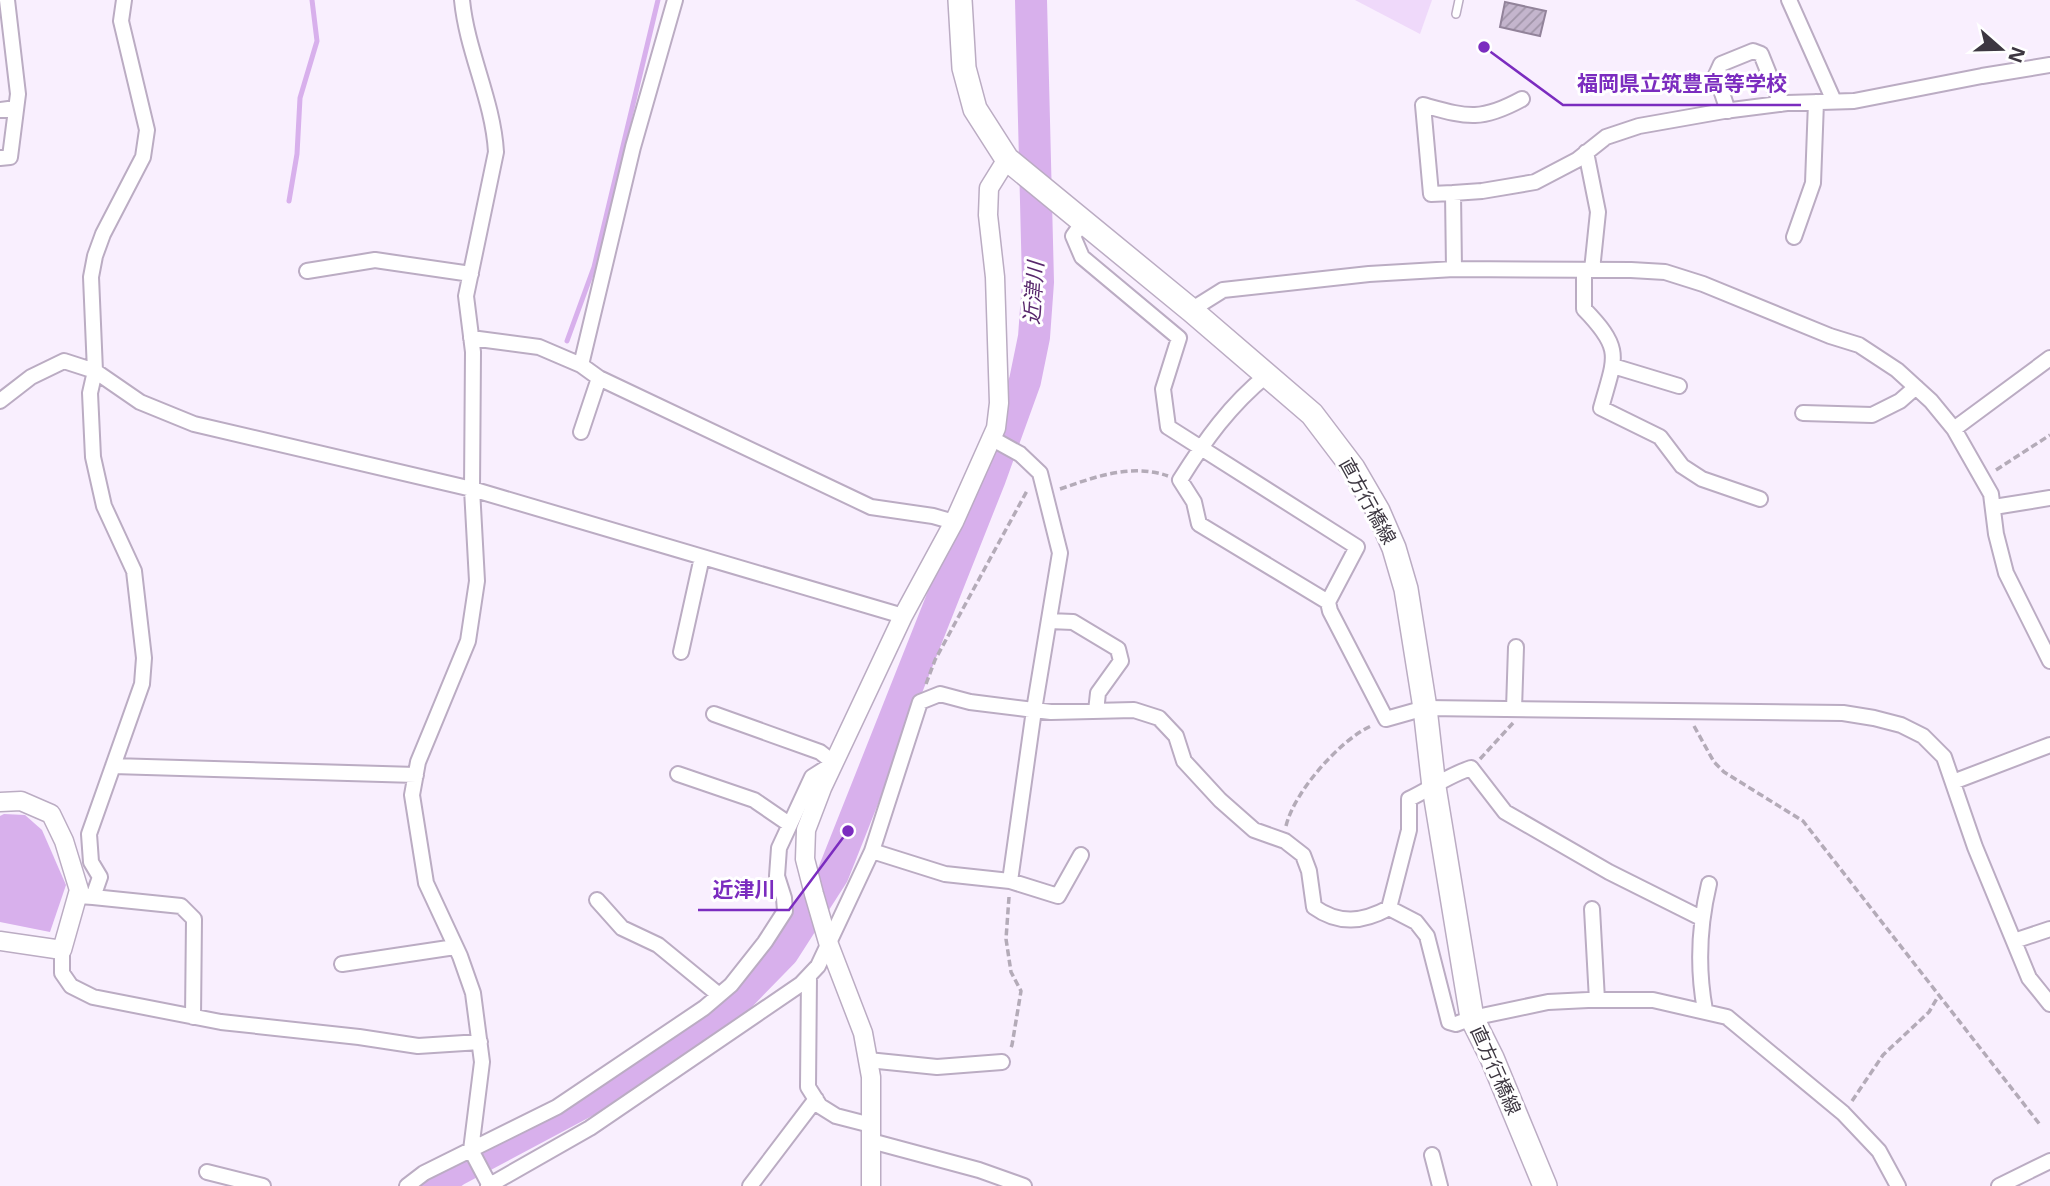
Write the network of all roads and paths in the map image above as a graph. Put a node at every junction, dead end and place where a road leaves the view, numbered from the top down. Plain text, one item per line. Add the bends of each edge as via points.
1 (6, 0) edge
2 (124, 0) edge
3 (462, 0) edge
4 (675, 0) edge
5 (960, 0) edge
6 (1459, 0) edge
7 (1789, 0) edge
8 (0, 5) edge
9 (1456, 13) dead end
10 (2050, 65) edge
11 (1522, 99) dead end
12 (1834, 101) junction
13 (1816, 102) junction
14 (1781, 104) junction
15 (16, 108) junction
16 (0, 110) edge
17 (1728, 111) junction
18 (1586, 152) junction
19 (0, 158) edge
20 (1007, 159) junction
21 (1453, 193) junction
22 (1083, 222) junction
23 (1794, 237) dead end
24 (1454, 269) junction
25 (1588, 270) junction
26 (307, 271) dead end
27 (471, 274) junction
28 (1191, 310) junction
29 (471, 338) junction
30 (2050, 358) edge
31 (581, 365) junction
32 (1613, 366) junction
33 (94, 371) junction
34 (1267, 375) junction
35 (599, 378) junction
36 (1679, 386) dead end
37 (1916, 387) junction
38 (0, 401) edge
39 (1803, 413) dead end
40 (1954, 429) junction
41 (581, 432) dead end
42 (2050, 435) edge
43 (991, 438) junction
44 (1201, 447) junction
45 (1040, 473) junction
46 (1983, 478) junction
47 (1180, 480) junction
48 (472, 489) junction
49 (1045, 494) junction
50 (2050, 498) edge
51 (1760, 499) dead end
52 (1994, 507) junction
53 (954, 522) junction
54 (702, 557) junction
55 (1328, 602) junction
56 (903, 616) junction
57 (1049, 621) junction
58 (1516, 647) dead end
59 (681, 652) dead end
60 (2050, 660) edge
61 (920, 702) junction
62 (1424, 708) junction
63 (1519, 709) junction
64 (1034, 710) junction
65 (1096, 711) junction
66 (1687, 711) junction
67 (714, 714) dead end
68 (1386, 719) junction
69 (2050, 745) edge
70 (834, 763) junction
71 (113, 766) junction
72 (1471, 768) junction
73 (416, 775) junction
74 (678, 775) dead end
75 (1953, 782) junction
76 (1434, 788) junction
77 (0, 802) edge
78 (789, 824) junction
79 (1284, 841) junction
80 (872, 851) junction
81 (1081, 855) dead end
82 (1010, 881) junction
83 (1709, 884) dead end
84 (85, 897) junction
85 (597, 901) dead end
86 (1389, 908) junction
87 (1592, 909) dead end
88 (1701, 918) junction
89 (2050, 929) edge
90 (0, 940) edge
91 (2014, 941) junction
92 (828, 942) junction
93 (455, 947) junction
94 (62, 950) junction
95 (342, 964) dead end
96 (809, 976) junction
97 (719, 995) junction
98 (1939, 995) junction
99 (1597, 1000) junction
100 (2050, 1004) edge
101 (1705, 1010) junction
102 (193, 1017) junction
103 (1472, 1018) junction
104 (480, 1042) junction
105 (868, 1060) junction
106 (1002, 1062) joint
107 (816, 1100) junction
108 (1843, 1113) junction
109 (2041, 1126) dead end
110 (871, 1133) junction
111 (471, 1150) junction
112 (1432, 1155) dead end
113 (2050, 1161) edge
114 (207, 1172) dead end
115 (488, 1183) edge
116 (263, 1186) edge
117 (407, 1186) edge
118 (750, 1186) edge
119 (871, 1186) edge
120 (1024, 1186) edge
121 (1440, 1186) edge
122 (1545, 1186) edge
123 (1898, 1186) edge
124 (1999, 1186) edge

1 - 8 street
1 - 15 street
2 - 33 street via 121,21 146,130 143,157 95,256 91,278
3 - 27 street via 464,26 495,133 496,152
4 - 31 street via 633,147
5 - 20 main road, 直方行橋線 via 964,68 975,109
6 - 9 lane
7 - 12 street
10 - 12 street
11 - 21 street via 1498,112 1464,116 1423,105 1431,194
12 - 13 street
13 - 14 street
13 - 23 street via 1813,184
14 - 17 street
14 - 17 street via 1761,54 1753,51 1721,64 1716,75
15 - 16 street
15 - 19 street via 10,156
17 - 18 street via 1639,126 1606,137
18 - 21 street via 1535,182
18 - 25 street via 1598,212
20 - 22 main road, 直方行橋線
20 - 43 street via 989,188 999,403
21 - 24 street
22 - 28 main road, 直方行橋線
22 - 44 street via 1073,236 1082,257 1179,338 1163,389 1168,427
24 - 25 street
24 - 28 street via 1223,290
25 - 32 street via 1584,309 1604,329 1614,349
25 - 37 street via 1665,272 1703,284 1859,345
26 - 27 street via 375,260
27 - 29 street via 466,296
28 - 34 main road, 直方行橋線
29 - 31 street via 538,347
29 - 48 street
30 - 40 street
31 - 35 street
32 - 36 street
32 - 51 street via 1601,408 1660,437 1682,466 1702,479
33 - 38 street via 64,361 31,377
33 - 48 street via 140,402 194,424
33 - 71 street via 90,393 93,457 104,506 134,571 144,658 142,684
34 - 44 street via 1222,417
34 - 62 main road, 直方行橋線 via 1311,414 1353,468 1378,511 1406,589
35 - 41 street
35 - 53 street via 871,507
37 - 39 street via 1872,415
37 - 40 street
40 - 46 street
42 - 46 path
43 - 45 street via 1020,454
43 - 53 street
44 - 47 street
44 - 55 street via 1357,547
45 - 49 street
45 - 61 path via 935,660
46 - 52 street
47 - 49 path via 1159,473 1109,472
47 - 55 street via 1194,502 1199,524
48 - 54 street
48 - 73 street via 477,581 468,641
49 - 57 street via 1060,552
50 - 52 street
52 - 60 street via 2006,573
53 - 56 street
54 - 56 street
54 - 59 street
55 - 68 street
56 - 70 street
57 - 64 street
57 - 65 street via 1073,622 1118,649 1121,661 1098,694
58 - 63 street
61 - 64 street via 940,694
61 - 80 street
62 - 63 street
62 - 68 street
62 - 76 main road, 直方行橋線
63 - 66 street
63 - 72 path
64 - 65 street
64 - 82 street
65 - 79 street via 1134,710 1159,718 1176,736 1184,761 1220,800 1254,830
66 - 75 street via 1843,713 1892,723 1923,736 1944,757
66 - 98 path via 1719,767 1803,821
67 - 70 street via 820,752
68 - 79 path via 1354,734 1303,788 1289,814
69 - 75 street
70 - 78 street via 813,777
70 - 92 street via 806,830 805,859
71 - 73 street
71 - 84 street via 89,834 91,862 100,877
72 - 76 street
72 - 88 street via 1505,812
73 - 93 street via 412,795 426,883
74 - 78 street via 754,800
75 - 91 street
76 - 86 street via 1409,799 1409,830
76 - 103 main road, 直方行橋線
77 - 84 street via 21,801 51,814
78 - 97 street via 779,848 777,876 785,911
79 - 86 street via 1303,855 1314,907 1325,915 1370,918
80 - 82 street via 945,874
80 - 92 street
81 - 82 street via 1058,896
82 - 106 path via 1006,939 1021,991 1012,1045
83 - 88 street
84 - 94 street
84 - 102 street via 181,906 194,919
85 - 97 street via 622,928 658,945
86 - 103 street via 1416,922 1427,936 1449,1022
87 - 99 street
88 - 101 street via 1699,979
89 - 91 street
90 - 94 street
91 - 100 street via 2029,978
92 - 96 street
92 - 105 street via 863,1033
93 - 95 street
93 - 104 street via 473,993
94 - 102 street via 62,973 71,986 93,997
96 - 107 street via 808,1087
96 - 115 street via 590,1128
97 - 111 street via 557,1107
98 - 108 path via 1929,1012 1883,1055
98 - 109 path
99 - 101 street via 1653,1000
99 - 103 street via 1548,1002
101 - 108 street via 1727,1017
102 - 104 street via 418,1046
103 - 122 main road, 直方行橋線
104 - 111 street via 482,1062
105 - 106 street via 937,1067
105 - 110 street
107 - 110 street
107 - 118 street
108 - 123 street via 1879,1152
110 - 119 street
110 - 120 street
111 - 115 street
111 - 117 street
112 - 121 street
113 - 124 street
114 - 116 street

